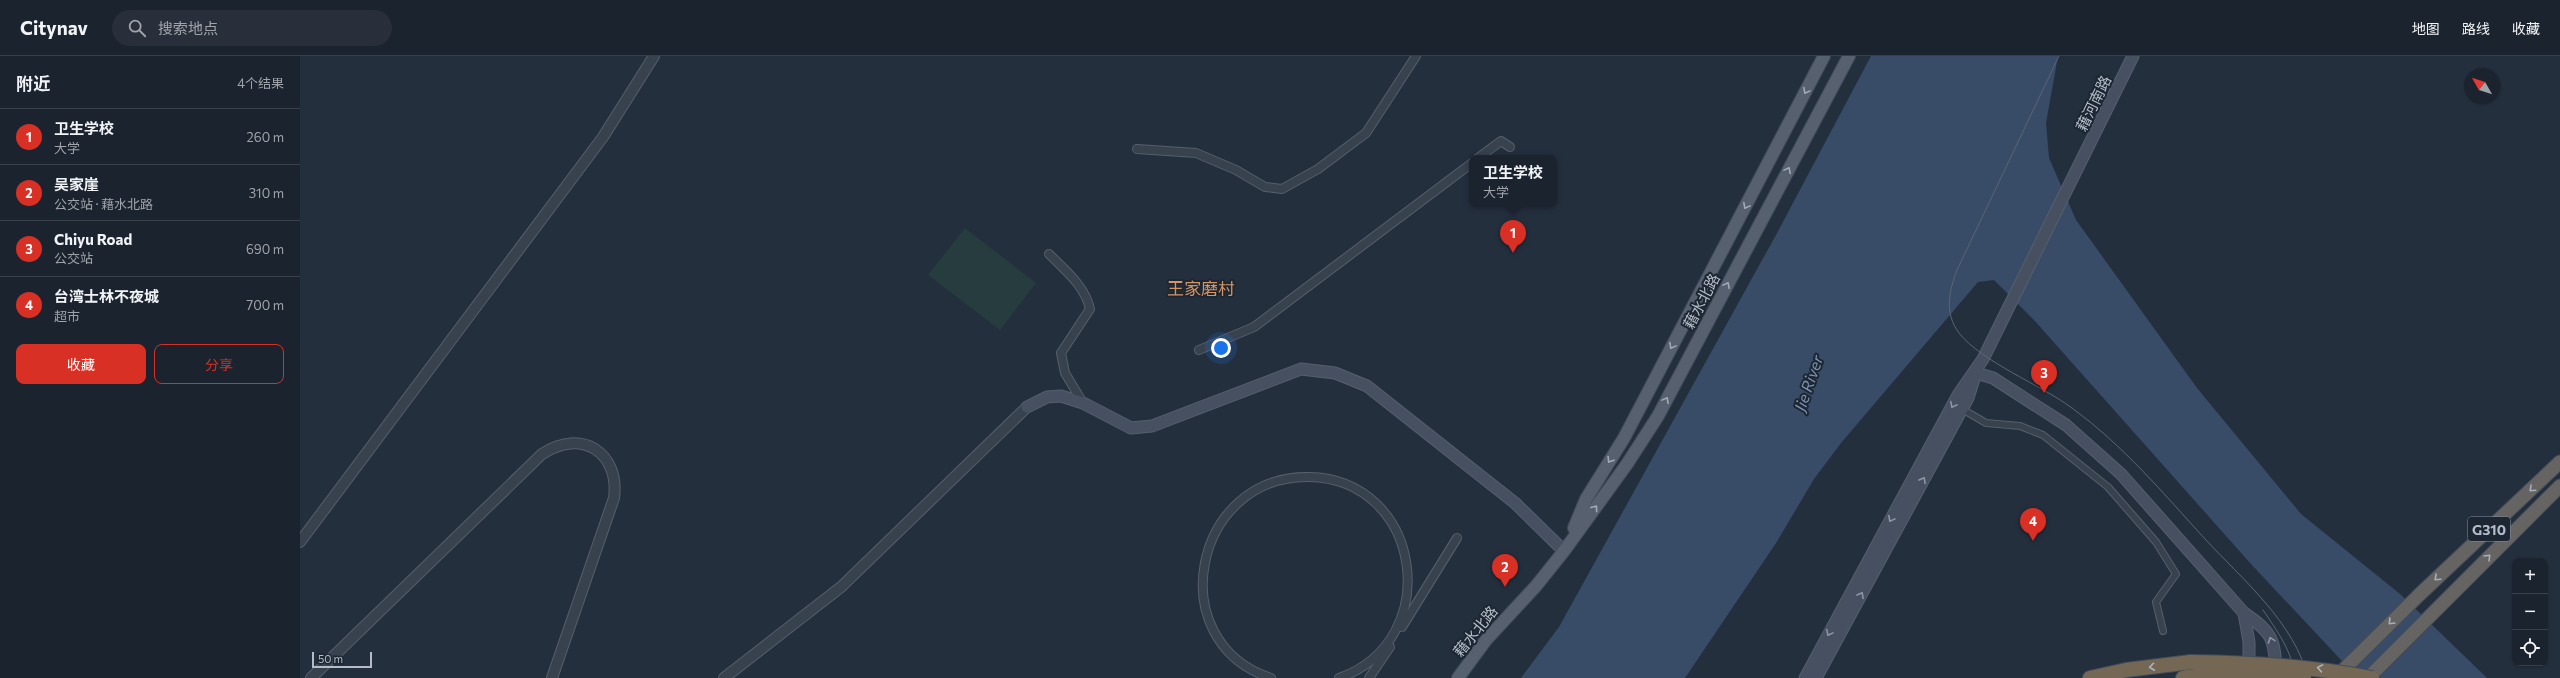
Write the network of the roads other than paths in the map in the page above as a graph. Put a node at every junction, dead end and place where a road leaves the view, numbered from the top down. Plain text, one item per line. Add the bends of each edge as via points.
1 (654, 56) edge
2 (1416, 56) edge
3 (1824, 56) edge
4 (1849, 56) edge
5 (2133, 56) edge
6 (1510, 147) dead end
7 (1137, 149) dead end
8 (1482, 155) edge
9 (1469, 165) edge
10 (1049, 254) dead end
11 (1199, 350) dead end
12 (1976, 373) junction
13 (1083, 403) junction
14 (1027, 407) joint
15 (1962, 409) junction
16 (2560, 462) edge
17 (2560, 486) edge
18 (1457, 538) dead end
19 (300, 542) edge
20 (1564, 551) junction
21 (2244, 613) junction
22 (2163, 631) dead end
23 (1262, 676) edge
24 (2189, 677) edge
25 (311, 678) edge
26 (552, 678) edge
27 (724, 678) edge
28 (1271, 678) edge
29 (1339, 678) edge
30 (1370, 678) edge
31 (1458, 678) edge
32 (1805, 678) edge
33 (1816, 678) edge
34 (2090, 678) edge
35 (2249, 678) edge
36 (2277, 678) edge
37 (2304, 678) edge
38 (2335, 678) edge
39 (2368, 678) edge
40 (2372, 678) edge

1 - 19 street via 603,137
2 - 7 street via 1366,133 1318,169 1282,189 1265,187 1236,170 1196,153
3 -> 20 main road, 藉水北路 via 1624,438 1586,499
20 -> 4 main road, 藉水北路 via 1658,416
5 - 12 main road, 藉河南路
6 - 8 street via 1501,141
9 - 11 street via 1254,327
10 - 13 street via 1088,297 1090,309 1061,353 1065,373
12 - 15 main road
12 - 21 main road via 1993,378 2066,425 2121,474
12 -> 32 main road via 1958,395
13 - 14 main road via 1061,396 1048,397
13 - 20 main road via 1130,428 1152,426 1301,369 1335,373 1368,386 1515,503
14 - 27 street via 841,587
15 - 22 street via 1986,423 2020,426 2043,435 2108,487 2156,542 2176,574 2156,602
33 -> 15 main road
16 -> 38 highway, G310 via 2418,595
39 -> 17 highway, G310
18 - 30 street
20 - 31 main road, 藉水北路 via 1536,586 1486,640
21 - 35 main road via 2249,642
36 -> 21 main road via 2276,654 2271,637 2264,626
23 - 28 street
23 - 29 street via 1231,652 1212,625 1203,593 1204,559 1216,528 1242,499 1277,481 1310,477 1343,484 1363,494 1376,505 1399,536 1408,568 1406,602 1394,633 1373,659
24 - 37 highway, bridge via 2266,674
25 - 26 street via 542,454 554,446 568,442 595,449 609,464 616,484 614,498
40 -> 34 highway, bridge via 2313,667 2269,663 2191,662 2126,670

